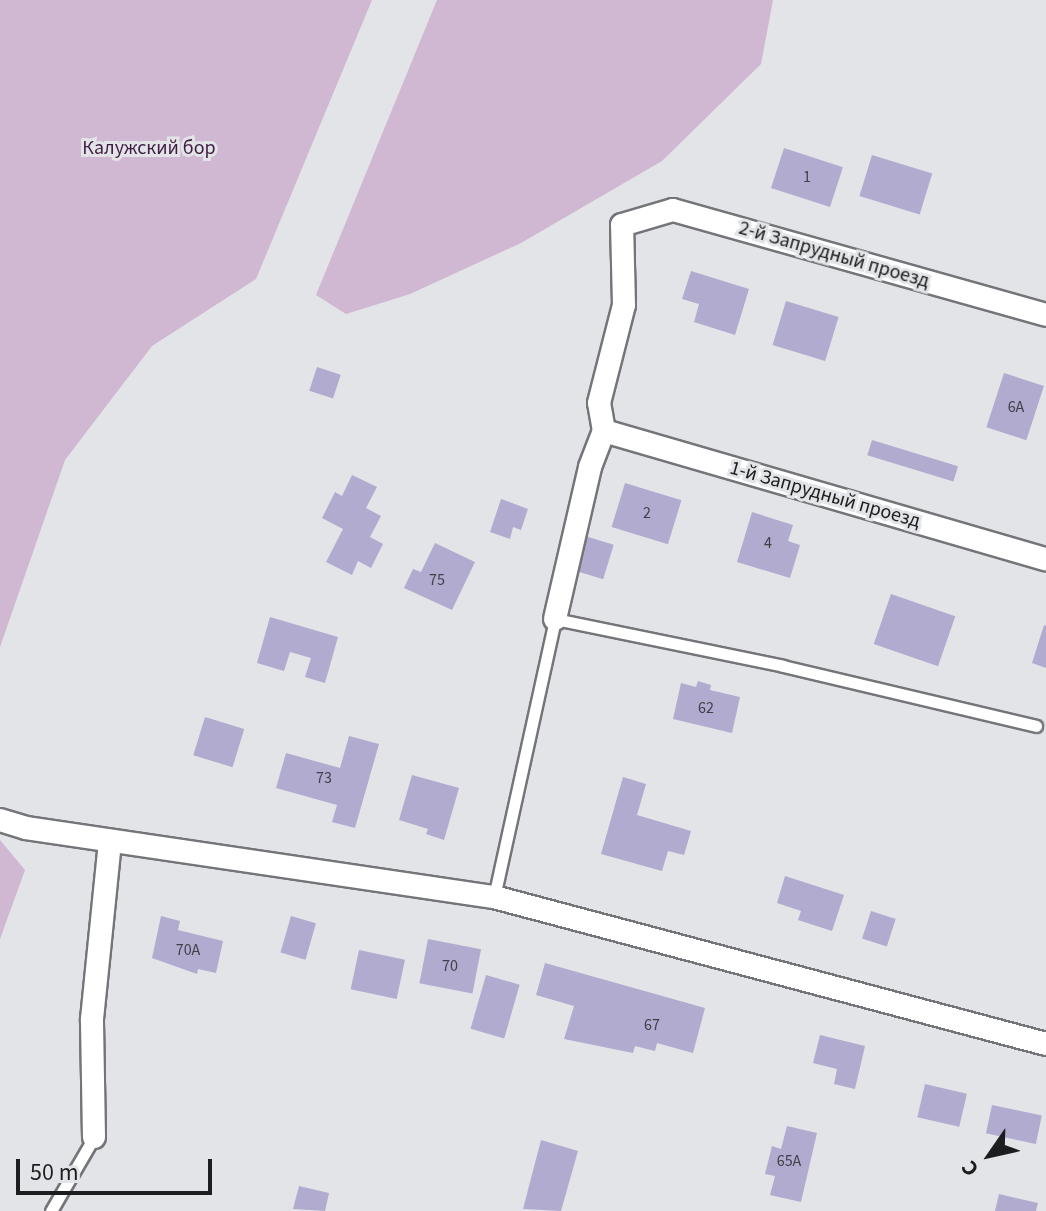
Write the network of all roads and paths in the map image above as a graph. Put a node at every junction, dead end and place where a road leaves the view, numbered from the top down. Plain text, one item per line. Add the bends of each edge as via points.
1 (1046, 315) edge
2 (604, 431) junction
3 (1046, 559) edge
4 (555, 619) junction
5 (1036, 726) dead end
6 (0, 820) edge
7 (110, 841) junction
8 (494, 897) junction
9 (1046, 1044) edge
10 (94, 1137) joint
11 (51, 1211) edge

1 - 2 street, 2-й Запрудный проезд via 673,210 622,225 624,305 599,403
2 - 3 street, 1-й Запрудный проезд
2 - 4 street via 590,467
4 - 5 lane
4 - 8 lane
6 - 7 street
7 - 8 street
7 - 10 street via 92,1019
8 - 9 street
10 - 11 lane

